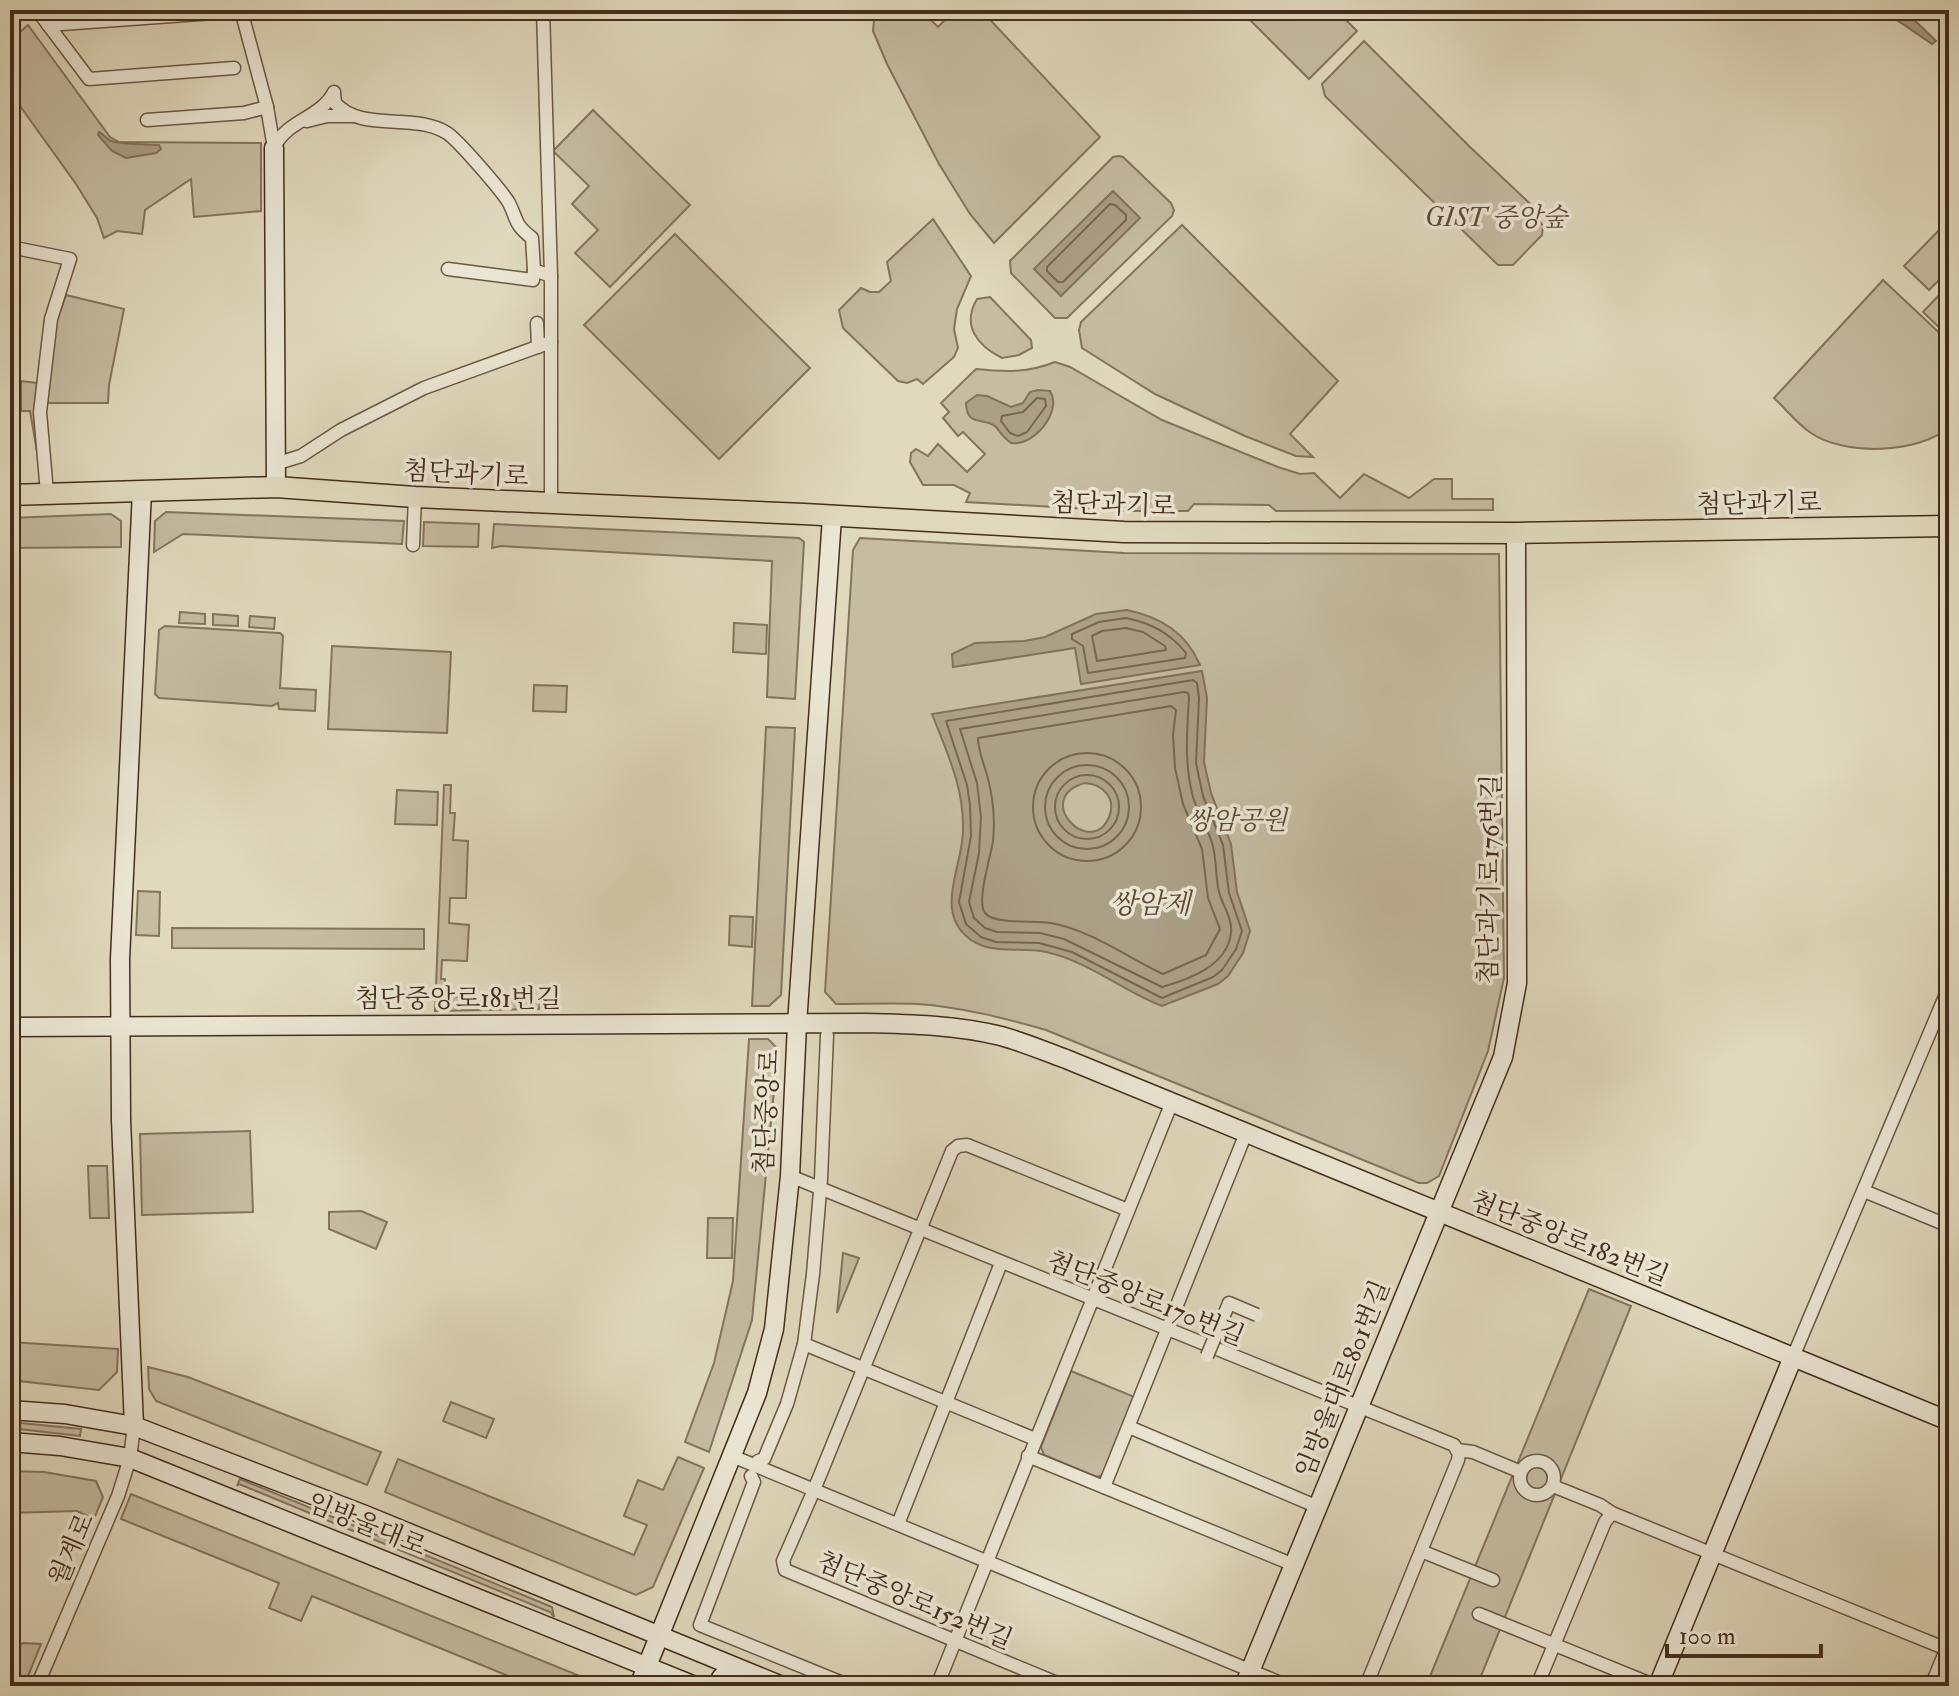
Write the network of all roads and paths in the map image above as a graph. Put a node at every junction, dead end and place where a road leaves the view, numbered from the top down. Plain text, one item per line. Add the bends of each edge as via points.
1 (37, 10) edge
2 (241, 10) edge
3 (543, 10) edge
4 (48, 25) junction
5 (234, 68) dead end
6 (267, 107) junction
7 (355, 116) junction
8 (147, 120) dead end
9 (300, 123) junction
10 (274, 148) junction
11 (10, 247) edge
12 (448, 269) dead end
13 (534, 270) junction
14 (551, 276) junction
15 (537, 323) dead end
16 (551, 342) junction
17 (538, 347) junction
18 (275, 464) junction
19 (276, 487) junction
20 (142, 491) junction
21 (47, 493) junction
22 (10, 495) edge
23 (415, 497) junction
24 (551, 504) junction
25 (832, 517) junction
26 (1949, 526) edge
27 (1516, 533) junction
28 (413, 545) dead end
29 (1949, 987) edge
30 (797, 1024) junction
31 (10, 1027) edge
32 (119, 1027) junction
33 (827, 1035) dead end
34 (1172, 1102) junction
35 (1246, 1133) junction
36 (790, 1176) junction
37 (820, 1189) junction
38 (1864, 1191) junction
39 (1128, 1210) junction
40 (1439, 1212) junction
41 (1949, 1226) edge
42 (919, 1229) junction
43 (1001, 1263) junction
44 (1092, 1299) junction
45 (1257, 1315) dead end
46 (1167, 1330) junction
47 (804, 1344) junction
48 (1206, 1357) dead end
49 (1793, 1357) junction
50 (862, 1369) junction
51 (944, 1402) junction
52 (1358, 1407) junction
53 (10, 1410) edge
54 (1949, 1421) edge
55 (134, 1426) junction
56 (1129, 1427) junction
57 (1035, 1439) junction
58 (10, 1442) edge
59 (1457, 1450) junction
60 (732, 1456) junction
61 (1028, 1456) junction
62 (218, 1457) junction
63 (130, 1458) junction
64 (758, 1461) dead end
65 (1521, 1472) junction
66 (751, 1476) dead end
67 (206, 1486) junction
68 (1553, 1486) junction
69 (1104, 1487) junction
70 (814, 1490) junction
71 (1318, 1507) junction
72 (1612, 1513) junction
73 (898, 1524) junction
74 (1421, 1551) junction
75 (1711, 1553) junction
76 (988, 1561) junction
77 (1294, 1565) junction
78 (1493, 1580) dead end
79 (563, 1597) junction
80 (1479, 1614) dead end
81 (551, 1627) junction
82 (660, 1636) junction
83 (954, 1641) junction
84 (1554, 1645) junction
85 (1948, 1647) edge
86 (647, 1666) junction
87 (745, 1671) junction
88 (1247, 1679) edge
89 (37, 1686) edge
90 (639, 1686) edge
91 (695, 1686) edge
92 (719, 1686) edge
93 (782, 1686) edge
94 (850, 1686) edge
95 (937, 1686) edge
96 (1064, 1686) edge
97 (1288, 1686) edge
98 (1366, 1686) edge
99 (1537, 1686) edge
100 (1657, 1686) edge
101 (1931, 1686) edge

1 - 4 street
2 - 4 street
2 - 6 street
3 - 14 street
4 - 5 street via 89,79
6 - 8 street
6 - 10 street
7 - 9 street
7 - 9 street via 338,106 335,89
7 - 13 street via 432,126 448,134 532,238
9 - 10 street via 282,133
10 - 18 street
11 - 21 street via 70,259 51,319 40,412
12 - 13 street via 533,280
13 - 14 street
14 - 16 street
15 - 17 street
16 - 17 street
16 - 24 street
17 - 18 street via 417,391 301,456
18 - 19 street
19 - 20 main road, 첨단과기로
19 - 23 main road, 첨단과기로
20 - 21 main road, 첨단과기로
20 - 32 street
21 - 22 main road, 첨단과기로
23 - 24 main road, 첨단과기로
23 - 28 street
24 - 25 main road, 첨단과기로
25 - 27 main road, 첨단과기로 via 1124,532
25 - 30 street, 첨단중앙로
26 - 27 main road, 첨단과기로
27 - 40 street, 첨단과기로176번길 via 1517,983 1503,1057
29 - 38 street
30 - 32 street, 첨단중앙로181번길
30 - 34 street, 첨단중앙로182번길 via 913,1024 977,1031 1028,1045
30 - 36 street, 첨단중앙로
31 - 32 street, 첨단중앙로181번길
32 - 55 street
33 - 37 street
34 - 35 street, 첨단중앙로182번길
34 - 39 street
35 - 40 street, 첨단중앙로182번길
35 - 46 street
36 - 37 street, 첨단중앙로170번길
36 - 60 street, 첨단중앙로 via 774,1329
37 - 42 street, 첨단중앙로170번길
37 - 47 street
38 - 41 street
38 - 49 street
39 - 42 street via 967,1145 952,1151
39 - 44 street
40 - 49 street, 첨단중앙로182번길
40 - 52 street, 임방울대로801번길
42 - 43 street, 첨단중앙로170번길
42 - 50 street, 첨단중앙로152번길
43 - 44 street, 첨단중앙로170번길
43 - 51 street
44 - 46 street, 첨단중앙로170번길
44 - 57 street
45 - 48 street, bridge via 1229,1303
46 - 52 street, 첨단중앙로170번길
46 - 56 street
47 - 50 street
47 - 64 street via 787,1404 764,1459
49 - 54 street, 첨단중앙로182번길
49 - 75 street
50 - 51 street
50 - 70 street, 첨단중앙로152번길
51 - 57 street
51 - 73 street
52 - 59 street
52 - 71 street, 임방울대로801번길
53 - 55 street, 임방울대로
55 - 62 street, 임방울대로
55 - 63 street, 월계로
56 - 69 street
56 - 71 street
57 - 61 street
58 - 63 street, 임방울대로
59 - 65 street
59 - 74 street via 1458,1460
60 - 70 street
60 - 82 street, 첨단중앙로
61 - 69 street
61 - 76 street
62 - 67 street via 203,1456 196,1464 196,1478
62 - 79 street, 임방울대로
63 - 67 street, 임방울대로
63 - 89 street, 월계로
65 - 68 street via 1528,1492 1543,1494
65 - 68 street via 1528,1463 1542,1461 1553,1470
66 - 94 street via 754,1482 700,1625
67 - 81 street, 임방울대로
68 - 72 street
69 - 77 street
70 - 73 street
70 - 83 street, 첨단중앙로152번길 via 783,1561 785,1570
71 - 77 street, 임방울대로801번길
72 - 75 street
72 - 84 street
73 - 76 street
74 - 78 street
74 - 98 street
75 - 85 street
75 - 100 street
76 - 83 street
76 - 88 street
77 - 88 street, 임방울대로801번길
79 - 81 street via 574,1605 574,1620 561,1629
79 - 82 street, 임방울대로
80 - 84 street
81 - 86 street, 임방울대로
82 - 86 street, 첨단중앙로
82 - 87 street, 임방울대로
83 - 95 street
83 - 96 street, 첨단중앙로152번길
84 - 99 street
84 - 100 street
85 - 101 street
86 - 90 street, 첨단중앙로
86 - 91 street, 임방울대로
87 - 92 street via 728,1671
87 - 93 street, 임방울대로
88 - 97 street

